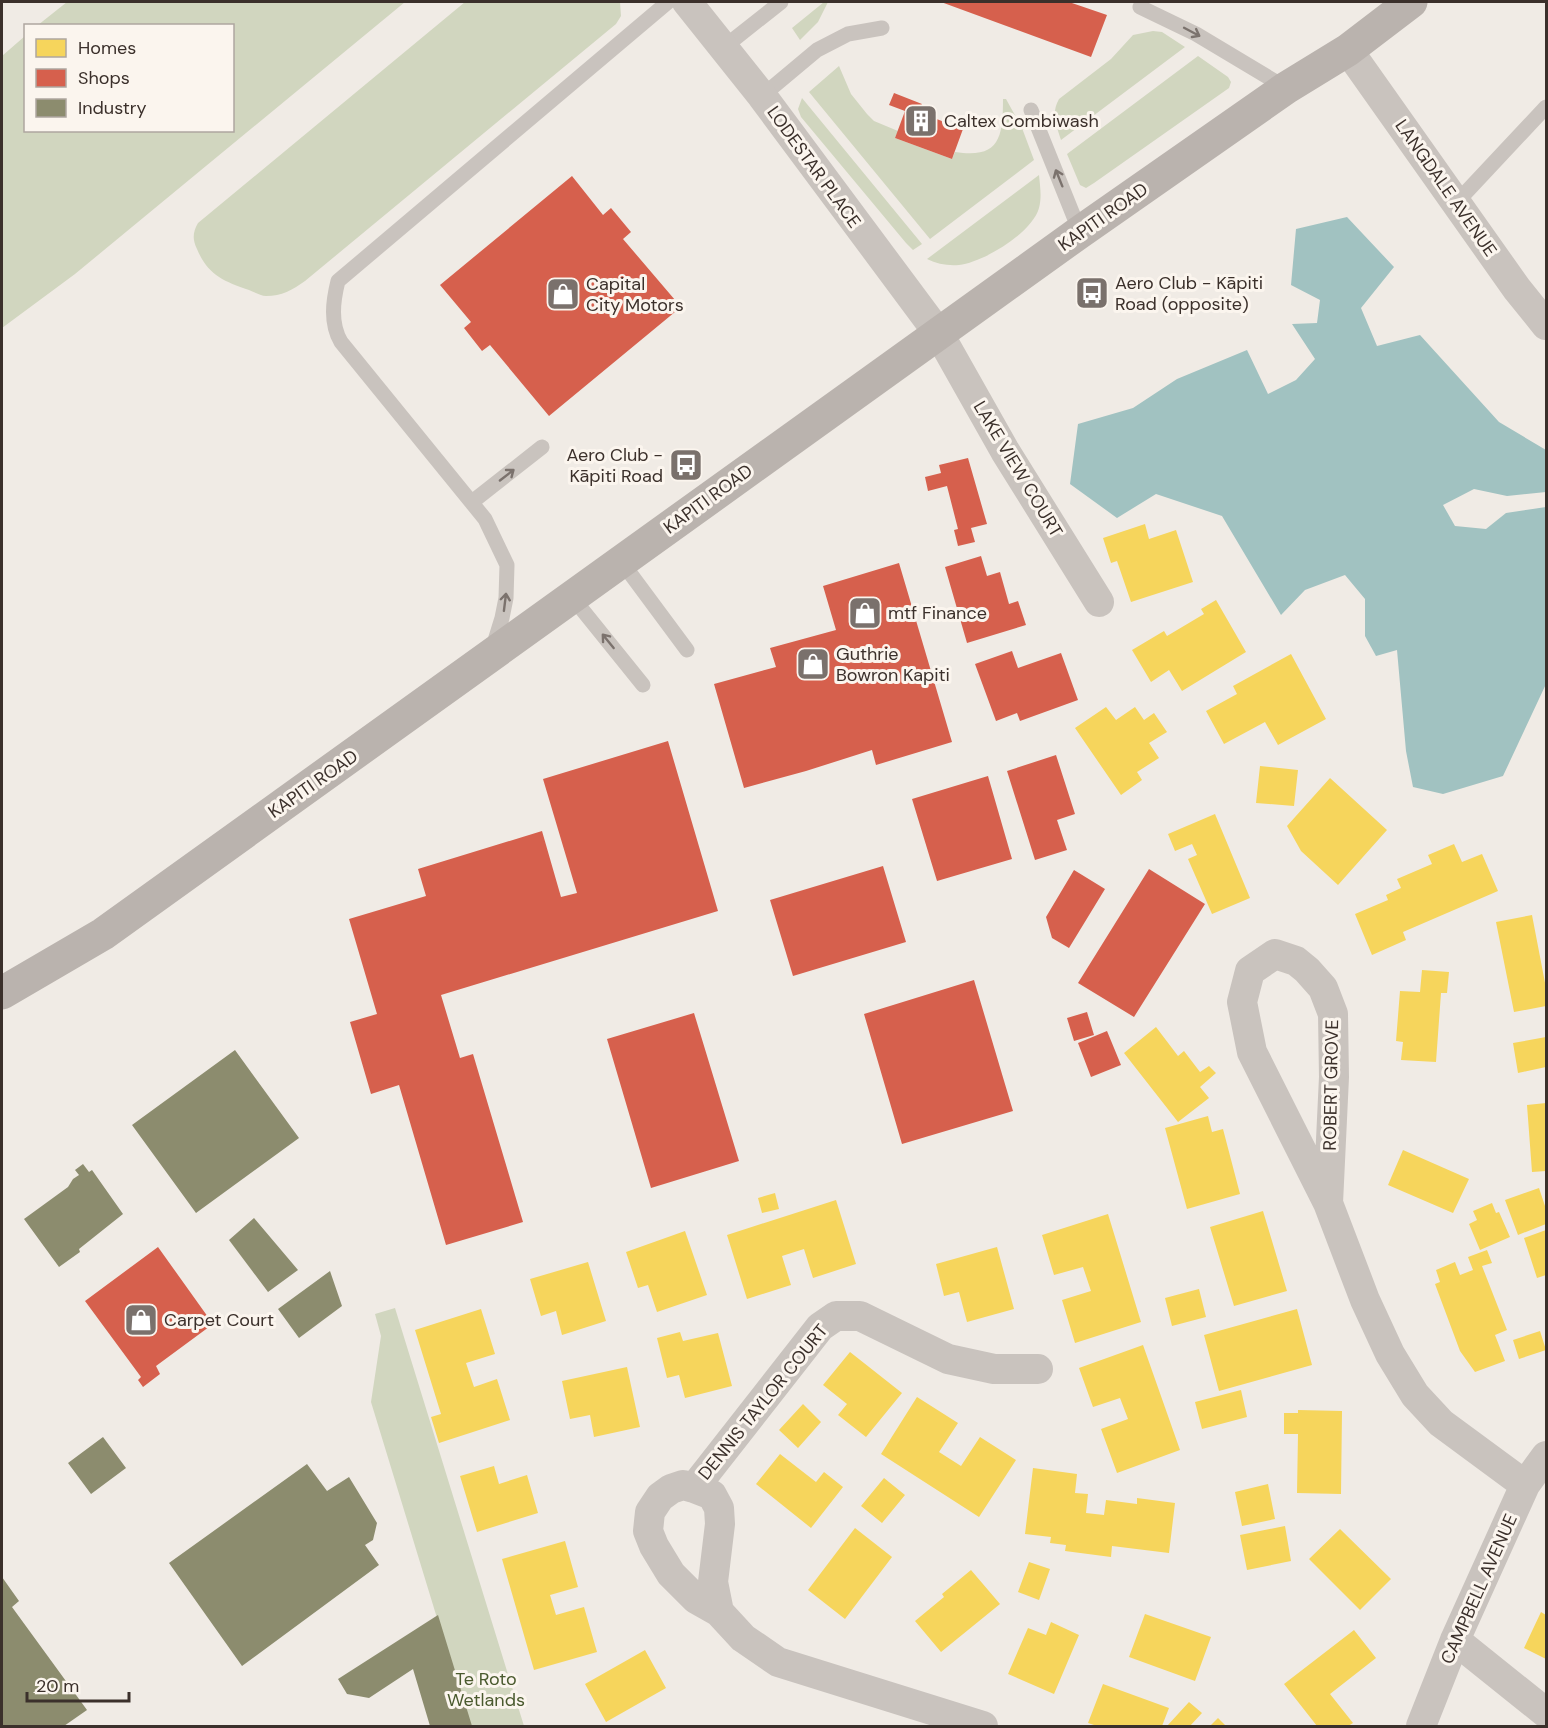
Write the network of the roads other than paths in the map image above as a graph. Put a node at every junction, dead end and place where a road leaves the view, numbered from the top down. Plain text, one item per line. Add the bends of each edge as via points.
1 (668, 2) edge
2 (687, 2) edge
3 (782, 2) edge
4 (1411, 2) edge
5 (1140, 7) dead end
6 (882, 28) dead end
7 (723, 48) junction
8 (1348, 50) junction
9 (1286, 88) junction
10 (762, 96) junction
11 (1546, 107) edge
12 (1030, 110) dead end
13 (1456, 203) junction
14 (1080, 232) junction
15 (1546, 325) edge
16 (939, 334) junction
17 (542, 447) dead end
18 (472, 502) junction
19 (621, 561) junction
20 (572, 597) junction
21 (1099, 602) dead end
22 (687, 650) dead end
23 (489, 658) junction
24 (643, 685) dead end
25 (2, 993) edge
26 (1328, 1203) junction
27 (1038, 1369) dead end
28 (1546, 1456) edge
29 (1525, 1485) junction
30 (694, 1488) junction
31 (719, 1612) junction
32 (1455, 1640) junction
33 (1546, 1713) edge
34 (983, 1726) edge
35 (1421, 1726) edge

1 - 18 lane via 338,281 333,302 336,333 341,342
2 - 7 street, LODESTAR PLACE
3 - 7 lane
4 - 8 main road, KAPITI ROAD
5 -> 9 lane via 1196,34
6 - 10 lane via 848,34 817,50
7 - 10 street, LODESTAR PLACE
8 - 9 main road, KAPITI ROAD
8 - 13 street, LANGDALE AVENUE
9 - 14 main road, KAPITI ROAD
10 - 16 street, LODESTAR PLACE
11 - 13 lane
14 -> 12 lane
13 - 15 street, LANGDALE AVENUE
14 - 16 main road, KAPITI ROAD
16 - 19 main road, KAPITI ROAD
16 - 21 street, LAKE VIEW COURT via 1005,451
18 -> 17 lane
23 -> 18 lane via 504,608 507,565 485,519
19 - 20 main road, KAPITI ROAD
19 - 22 lane
20 - 23 main road, KAPITI ROAD
24 -> 20 lane
23 - 25 main road, KAPITI ROAD via 103,934
26 - 26 street, ROBERT GROVE via 1333,1014 1323,988 1307,970 1296,961 1275,954 1250,971 1242,1002 1252,1052
26 - 29 street, ROBERT GROVE via 1365,1300 1414,1395 1441,1423
27 - 30 street, DENNIS TAYLOR COURT via 994,1369 948,1359 860,1316 836,1316 820,1327
28 - 29 street, CAMPBELL AVENUE
29 - 32 street, CAMPBELL AVENUE
30 - 31 street, DENNIS TAYLOR COURT via 712,1495 719,1508 713,1582
30 - 31 street, DENNIS TAYLOR COURT via 683,1485 660,1497 650,1512 648,1530 671,1574 696,1599
31 - 34 street, DENNIS TAYLOR COURT via 743,1638 778,1662
32 - 33 street
32 - 35 street, CAMPBELL AVENUE

